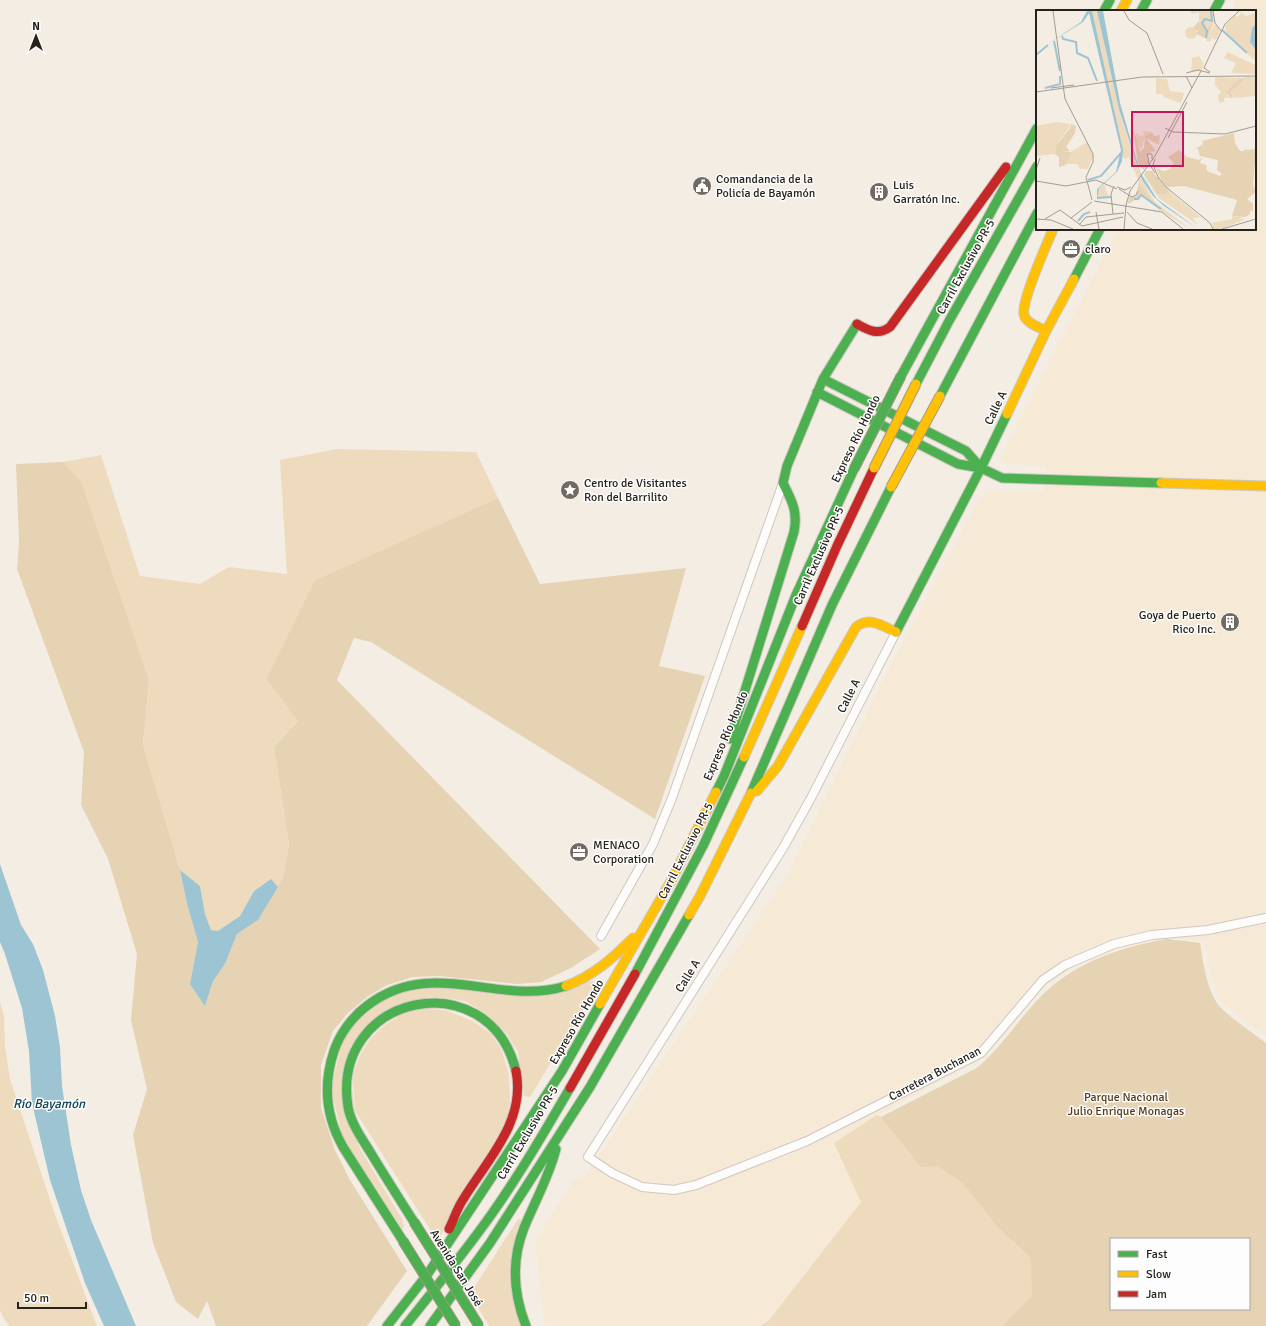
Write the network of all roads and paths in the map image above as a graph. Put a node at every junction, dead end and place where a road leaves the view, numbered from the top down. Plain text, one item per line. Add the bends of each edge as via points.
1 (1110, 0) edge
2 (1127, 0) edge
3 (1147, 0) edge
4 (1220, 0) edge
5 (1105, 10) edge
6 (1122, 10) edge
7 (1142, 10) edge
8 (1215, 10) edge
9 (1036, 130) edge
10 (1024, 152) junction
11 (1036, 168) edge
12 (1036, 215) edge
13 (1053, 230) edge
14 (1099, 230) edge
15 (1046, 331) junction
16 (823, 379) junction
17 (817, 392) junction
18 (981, 468) junction
19 (783, 483) junction
20 (1266, 486) edge
21 (896, 632) junction
22 (724, 776) junction
23 (745, 805) junction
24 (1266, 918) edge
25 (646, 926) junction
26 (601, 936) dead end
27 (562, 1131) junction
28 (588, 1157) joint
29 (427, 1275) junction
30 (388, 1326) edge
31 (405, 1326) edge
32 (430, 1326) edge
33 (456, 1326) edge
34 (479, 1326) edge
35 (526, 1326) edge

1 - 5 main road
2 - 6 main road
3 - 7 main road
4 - 8 main road
9 - 10 main road, Expreso Río Hondo
10 - 16 main road via 1006,167 890,327 883,332 874,333 857,324
10 - 22 main road, Expreso Río Hondo, bridge via 901,376 854,469 796,595
11 - 31 main road, Carril Exclusivo PR-5, bridge via 953,314 874,468 732,783 650,948 516,1178 469,1246
12 - 23 main road, bridge via 832,605
13 - 15 main road via 1024,312 1029,322
14 - 15 main road, Calle A
15 - 18 main road, Calle A
16 - 17 main road
16 - 18 main road via 966,451
17 - 18 main road via 958,464
17 - 19 main road via 787,466
18 - 20 main road via 1002,478
18 - 21 main road, Calle A
19 - 22 main road via 797,515 794,532 731,732
19 - 26 street via 653,844
21 - 23 main road via 871,621 863,622 856,627 778,766
21 - 28 street, Calle A via 783,848
22 - 25 main road, Expreso Río Hondo
23 - 27 main road via 700,896 590,1088
24 - 28 street, Carretera Buchanan via 1208,930 1152,935 1114,944 1065,964 1043,980 981,1053 807,1141 696,1185 674,1190 642,1187 612,1173
25 - 29 main road, Expreso Río Hondo via 562,1071
25 - 33 main road, bridge via 610,960 583,979 554,990 534,992 420,983 400,988 372,1001 358,1013 334,1050 327,1090 332,1123 344,1148
27 - 32 main road via 490,1243
27 - 35 main road via 548,1176 520,1237 517,1251 515,1288
29 - 30 main road, Expreso Río Hondo
29 - 34 main road, Avenida San José, bridge via 464,1198 511,1124 518,1091 514,1060 497,1031 474,1013 441,1002 403,1007 387,1015 367,1032 354,1052 347,1075 346,1090 355,1128 414,1222

